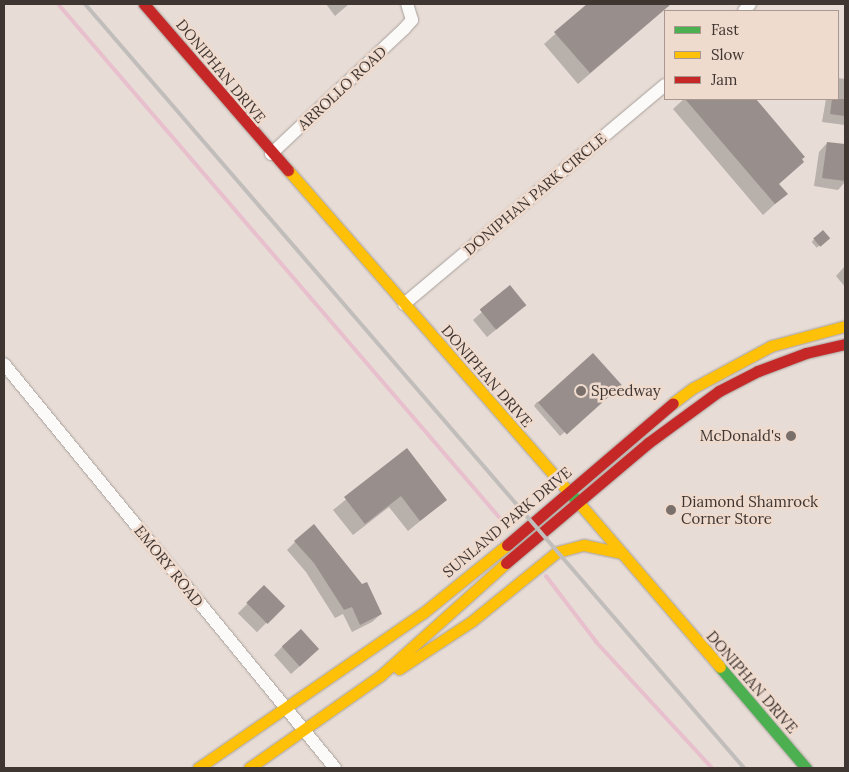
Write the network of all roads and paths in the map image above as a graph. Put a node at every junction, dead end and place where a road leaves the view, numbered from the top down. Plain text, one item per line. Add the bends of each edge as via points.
1 (144, 4) edge
2 (407, 4) edge
3 (664, 86) edge
4 (271, 154) junction
5 (404, 304) junction
6 (845, 326) edge
7 (845, 344) edge
8 (4, 364) edge
9 (567, 490) junction
10 (579, 503) junction
11 (622, 553) junction
12 (380, 676) junction
13 (286, 707) junction
14 (304, 730) junction
15 (198, 768) edge
16 (249, 768) edge
17 (335, 768) edge
18 (806, 768) edge

1 - 4 main road, DONIPHAN DRIVE
2 - 4 street, ARROLLO ROAD via 412,20
3 - 5 street, DONIPHAN PARK CIRCLE
4 - 5 main road, DONIPHAN DRIVE
5 - 9 main road, DONIPHAN DRIVE
6 - 9 main road, SUNLAND PARK DRIVE via 771,346 693,388
7 - 10 main road, SUNLAND PARK DRIVE via 766,368 719,391 648,443
8 - 13 street, EMORY ROAD
9 - 10 main road, DONIPHAN DRIVE
9 - 13 main road, SUNLAND PARK DRIVE via 423,613
10 - 11 main road, DONIPHAN DRIVE
10 - 12 main road, SUNLAND PARK DRIVE via 469,594
11 - 12 main road via 584,545 557,552 472,621 398,669
11 - 18 main road, DONIPHAN DRIVE
12 - 14 main road, SUNLAND PARK DRIVE
13 - 14 street, EMORY ROAD
13 - 15 main road, SUNLAND PARK DRIVE
14 - 16 main road, SUNLAND PARK DRIVE
14 - 17 street, EMORY ROAD

